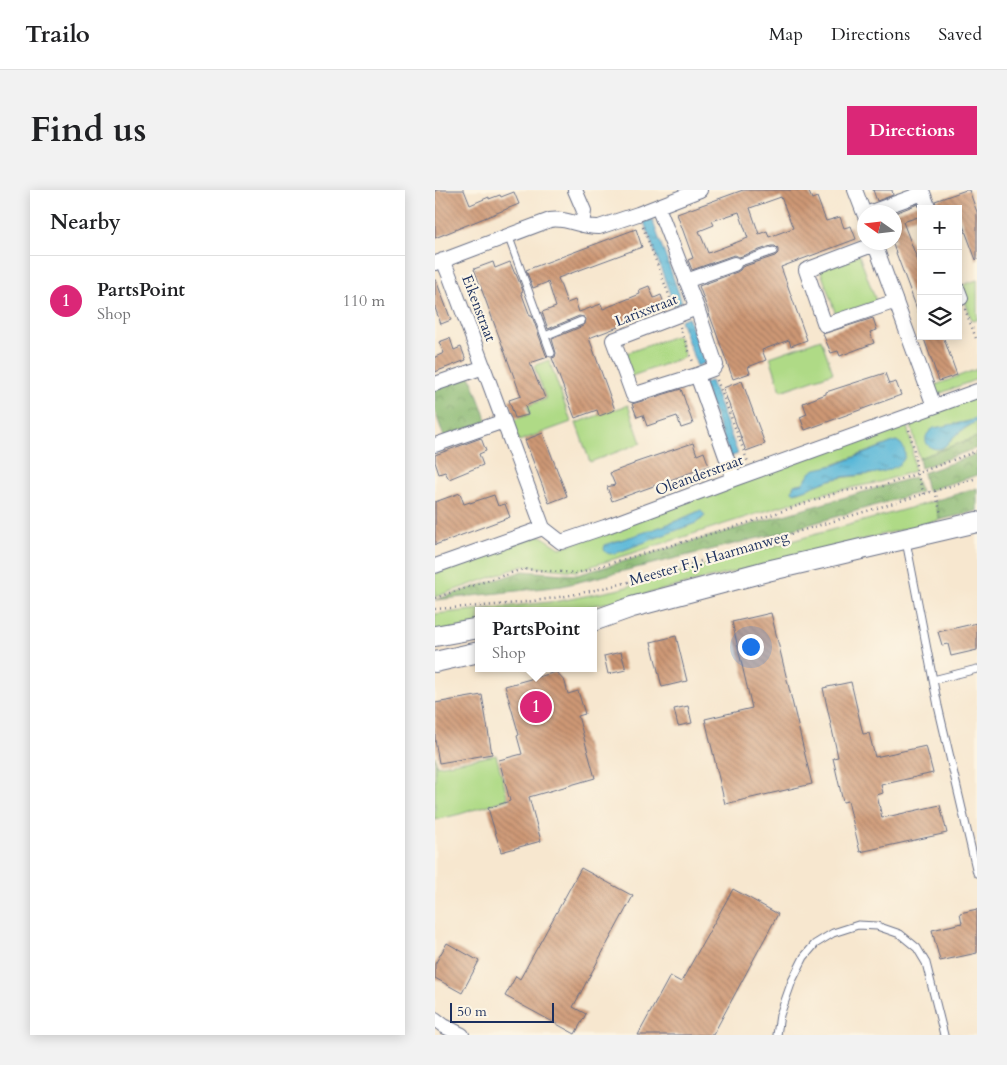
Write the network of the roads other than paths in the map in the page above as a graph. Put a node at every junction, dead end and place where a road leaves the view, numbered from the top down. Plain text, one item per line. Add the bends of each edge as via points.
1 (575, 190) edge
2 (855, 190) edge
3 (693, 191) edge
4 (928, 192) edge
5 (860, 205) edge
6 (891, 205) edge
7 (929, 205) edge
8 (658, 207) junction
9 (582, 225) junction
10 (508, 235) junction
11 (857, 250) edge
12 (878, 250) edge
13 (773, 251) dead end
14 (439, 262) edge
15 (734, 264) joint
16 (686, 281) junction
17 (896, 301) junction
18 (697, 308) junction
19 (581, 321) dead end
20 (545, 336) junction
21 (551, 353) dead end
22 (484, 367) junction
23 (697, 376) junction
24 (435, 384) edge
25 (977, 391) edge
26 (934, 406) junction
27 (504, 421) junction
28 (435, 445) edge
29 (734, 479) junction
30 (977, 522) edge
31 (543, 528) junction
32 (905, 539) junction
33 (435, 566) edge
34 (632, 607) junction
35 (597, 611) edge
36 (597, 620) edge
37 (475, 629) edge
38 (435, 636) edge
39 (475, 653) edge
40 (435, 662) edge
41 (977, 669) edge
42 (933, 680) junction
43 (977, 873) edge
44 (439, 1027) edge
45 (462, 1035) edge
46 (777, 1035) edge
47 (944, 1035) edge

1 - 9 street via 583,211
2 - 5 street
3 - 8 street
4 - 6 street
4 - 7 street
8 - 9 street via 599,227
8 - 16 street, Larixstraat
9 - 10 street via 556,219
10 - 14 street
10 - 20 lane
11 - 17 street via 806,270 825,325
12 - 17 street
13 - 15 lane
14 - 22 street, Eikenstraat
15 - 16 street
16 - 18 street, Larixstraat
17 - 26 street
18 - 23 street, Larixstraat via 716,365
18 - 23 street, Larixstraat via 613,340 633,395
19 - 20 lane
20 - 21 lane
22 - 24 street
22 - 27 street, Eikenstraat
23 - 29 street
25 - 26 street, Oleanderstraat
26 - 29 street, Oleanderstraat
27 - 28 street
27 - 31 street, Eikenstraat
29 - 31 street, Oleanderstraat via 561,542
30 - 32 main road, Meester F.J. Haarmanweg
31 - 33 street
32 - 34 main road, Meester F.J. Haarmanweg
32 - 42 lane
34 - 35 main road, Meester F.J. Haarmanweg
34 - 36 main road, Meester F.J. Haarmanweg
37 - 38 main road
39 - 40 main road
41 - 42 lane
42 - 43 lane
44 - 45 street
46 - 47 lane via 792,980 804,957 815,944 833,933 858,925 877,926 900,934 917,948 926,963

